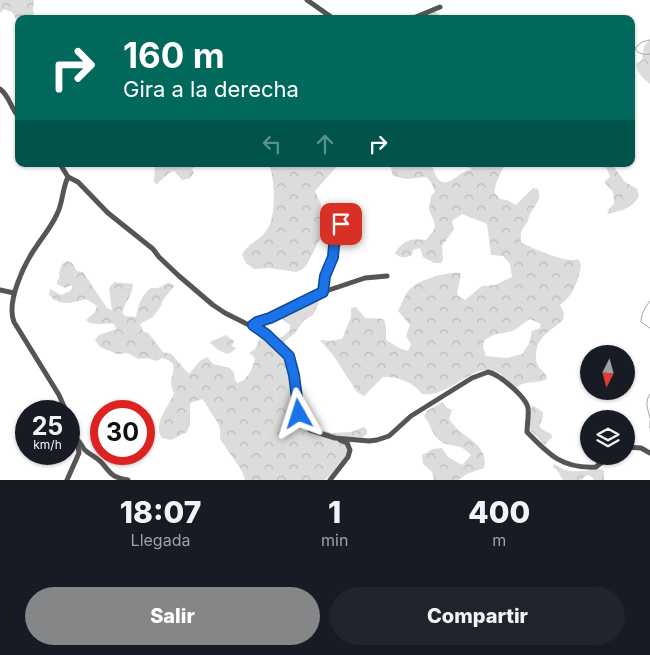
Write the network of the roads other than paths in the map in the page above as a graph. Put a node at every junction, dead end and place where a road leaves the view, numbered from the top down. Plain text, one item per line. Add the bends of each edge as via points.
1 (307, 0) edge
2 (440, 7) dead end
3 (328, 15) edge
4 (421, 15) edge
5 (0, 88) edge
6 (15, 113) edge
7 (62, 167) edge
8 (68, 177) junction
9 (349, 209) dead end
10 (387, 276) dead end
11 (0, 290) edge
12 (323, 292) junction
13 (14, 293) junction
14 (253, 325) junction
15 (61, 400) edge
16 (339, 439) junction
17 (80, 442) edge
18 (635, 448) edge
19 (650, 453) edge
20 (74, 465) edge
21 (599, 465) edge
22 (67, 480) edge
23 (128, 480) edge
24 (330, 480) edge

1 - 3 street
2 - 4 street
5 - 6 street
7 - 8 street
8 - 13 street via 58,214 35,248
8 - 14 street via 78,182 108,213 153,249 219,310
9 - 12 street via 341,222 345,234 334,245
10 - 12 street via 365,278
11 - 13 street
12 - 14 street
13 - 15 street via 11,311 14,322
14 - 16 street via 289,356 298,408 305,424 310,430
16 - 21 street via 369,441 389,436 411,416 472,378 488,372 499,376 525,401 527,432 560,462
16 - 24 street via 347,443 350,450
17 - 23 street via 110,474
18 - 19 street
20 - 22 street

